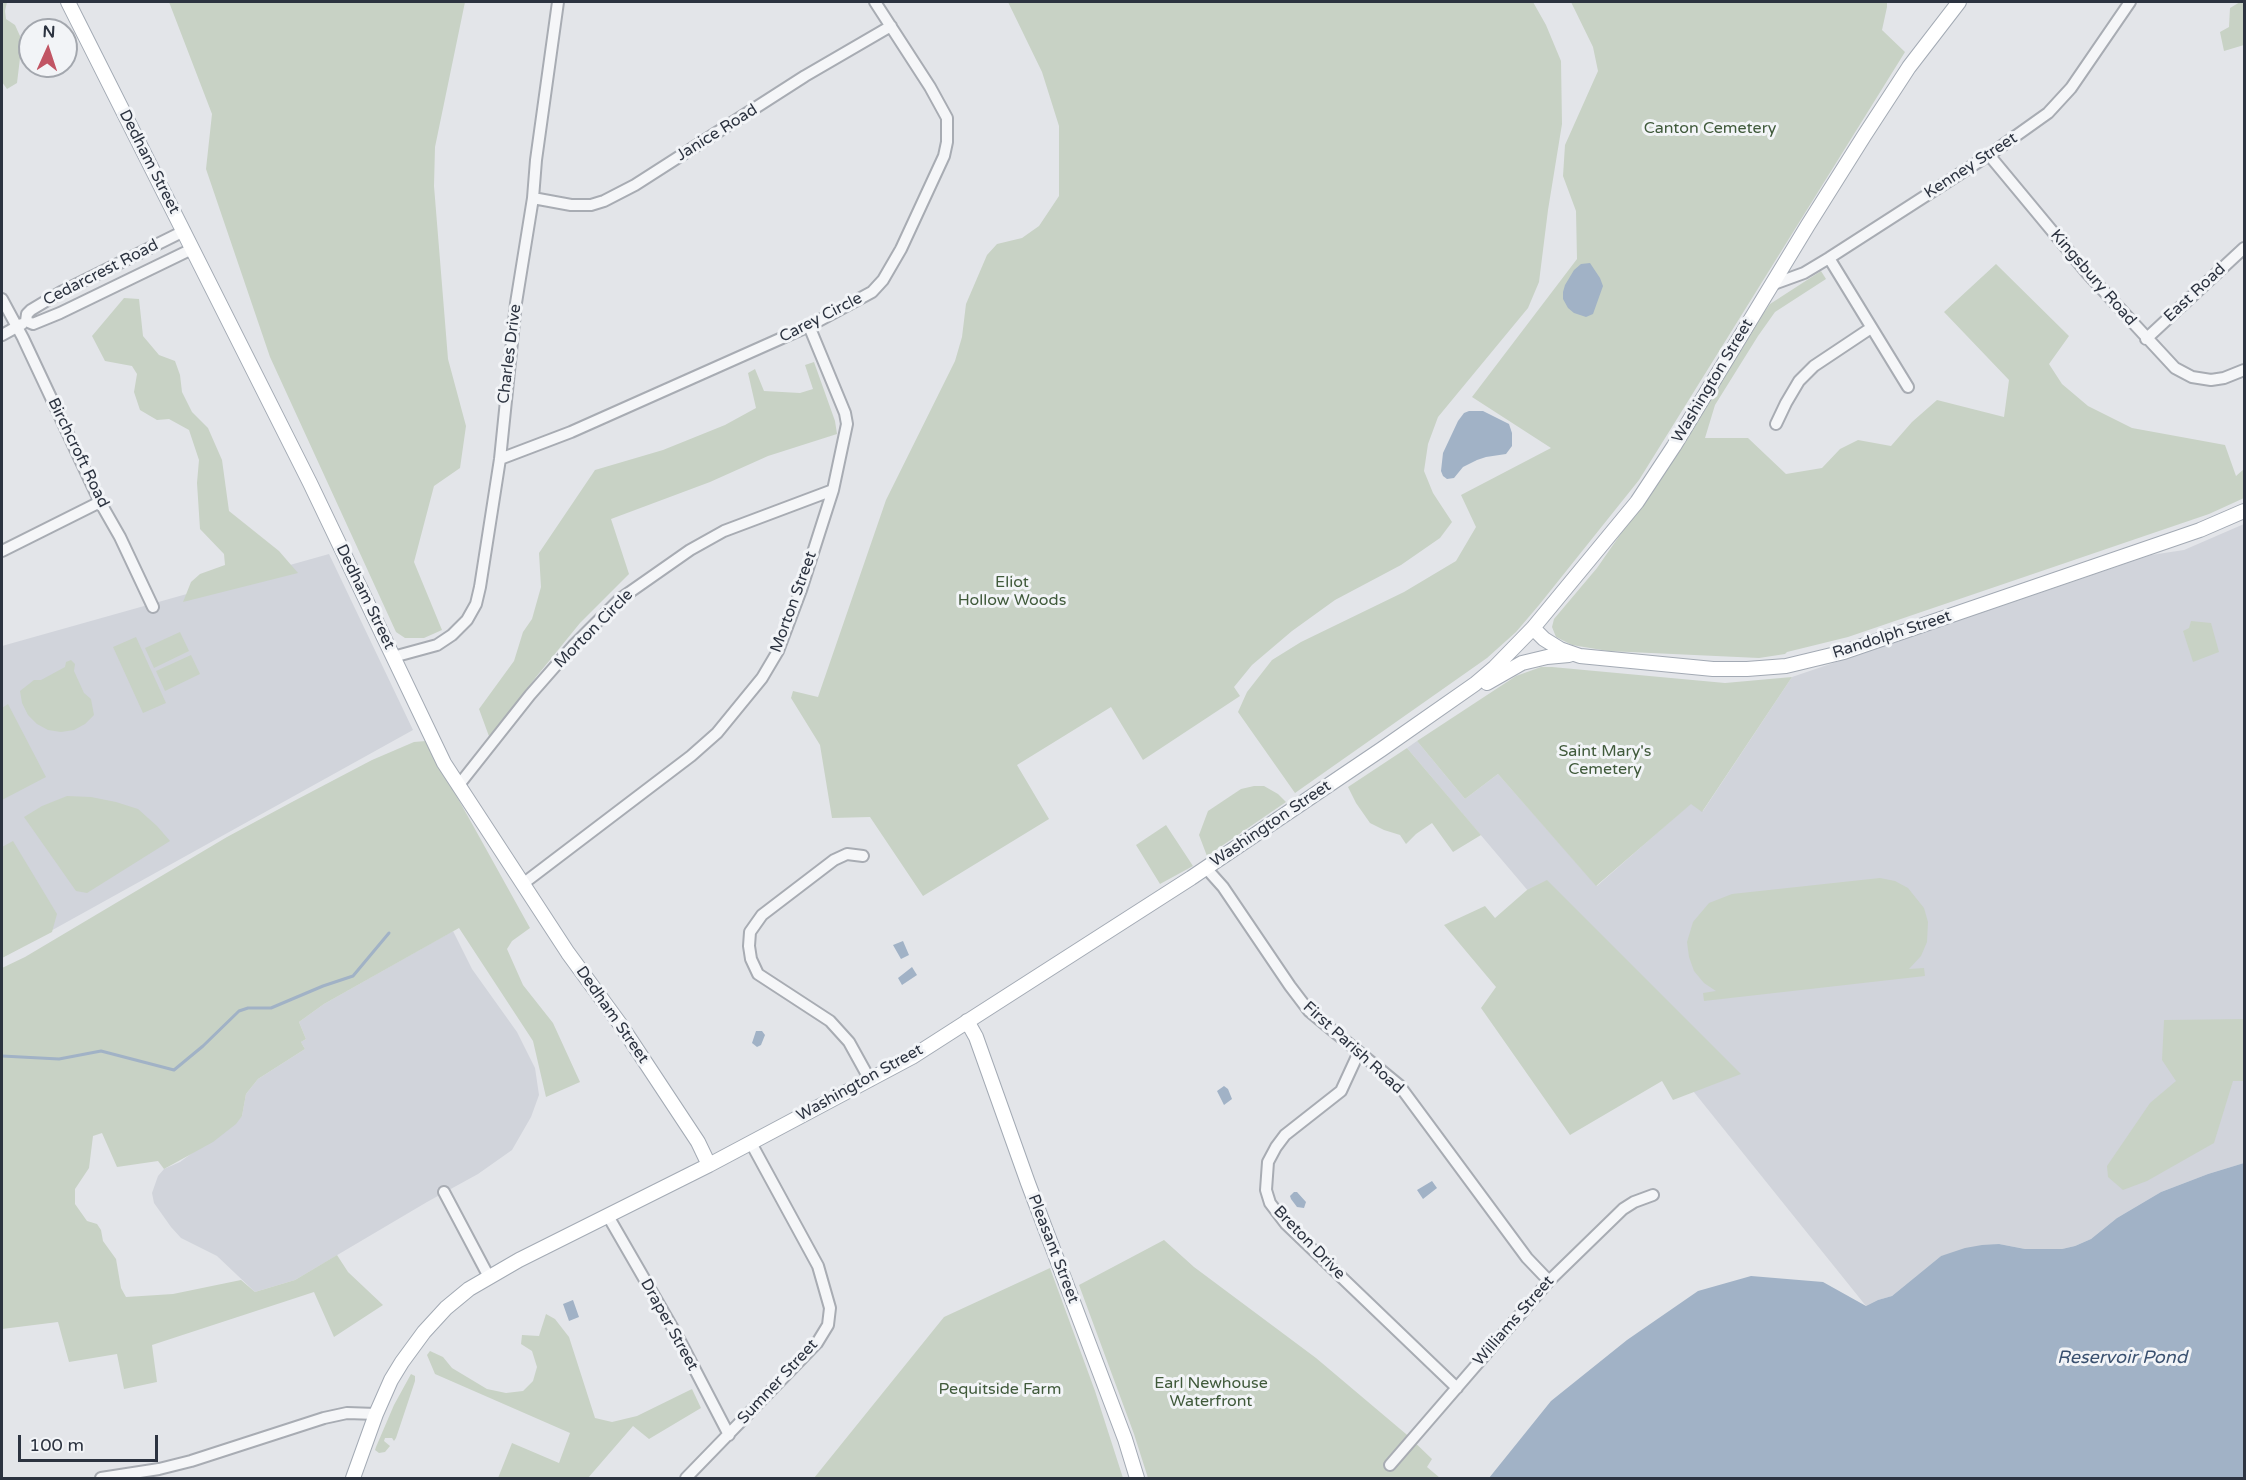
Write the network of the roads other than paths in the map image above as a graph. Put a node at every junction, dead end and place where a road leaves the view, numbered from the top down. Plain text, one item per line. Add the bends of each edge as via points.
1 (68, 2) edge
2 (558, 2) edge
3 (875, 2) edge
4 (1959, 2) edge
5 (2130, 2) edge
6 (891, 26) junction
7 (1989, 155) junction
8 (533, 198) junction
9 (183, 231) junction
10 (2244, 248) edge
11 (192, 249) junction
12 (1829, 258) junction
13 (1771, 285) junction
14 (2, 299) edge
15 (22, 324) junction
16 (809, 326) junction
17 (1871, 328) junction
18 (2, 335) edge
19 (2146, 339) junction
20 (2244, 370) edge
21 (1908, 387) dead end
22 (1776, 424) dead end
23 (500, 459) junction
24 (833, 490) junction
25 (100, 502) junction
26 (2244, 511) edge
27 (2, 551) edge
28 (153, 607) dead end
29 (1528, 634) junction
30 (1559, 656) junction
31 (1580, 656) junction
32 (393, 657) junction
33 (1422, 721) junction
34 (458, 786) junction
35 (862, 856) dead end
36 (1206, 868) junction
37 (524, 882) junction
38 (967, 1021) junction
39 (1359, 1052) junction
40 (870, 1080) junction
41 (751, 1143) junction
42 (708, 1166) junction
43 (444, 1192) dead end
44 (1653, 1195) dead end
45 (608, 1216) junction
46 (489, 1277) junction
47 (1549, 1281) junction
48 (1457, 1388) junction
49 (376, 1414) junction
50 (729, 1435) junction
51 (1390, 1465) dead end
52 (101, 1479) edge
53 (353, 1479) edge
54 (686, 1479) edge
55 (1137, 1479) edge

1 - 9 main road, Dedham Street
2 - 8 street, Charles Drive
3 - 6 street, Carey Circle
4 - 13 main road, Washington Street via 1909,67
5 - 7 street, Kenney Street via 2071,88 2048,113
6 - 8 street, Janice Road via 604,201 571,205
6 - 16 street, Carey Circle via 947,118 944,156 883,280 872,292
7 - 12 street, Kenney Street
7 - 19 street, Kingsbury Road
8 - 23 street, Charles Drive via 516,303
9 - 11 main road, Dedham Street
9 - 15 street, Cedarcrest Road via 61,292 31,310
10 - 19 street, East Road
11 - 15 street, Cedarcrest Road via 60,313 33,324
11 - 32 main road, Dedham Street
12 - 13 street, Kenney Street via 1804,273
12 - 17 street
13 - 29 main road, Washington Street via 1642,494
14 - 15 street, Birchcroft Road
15 - 18 street, Cedarcrest Road
15 - 25 street, Birchcroft Road
16 - 23 street, Carey Circle via 572,432
16 - 24 street, Morton Street via 847,424
17 - 21 street
17 - 22 street via 1814,366 1799,381
19 - 20 street, Kingsbury Road via 2175,368 2192,377 2211,380
23 - 32 street, Charles Drive via 480,587 467,620 437,645
24 - 34 street, Morton Circle via 724,531 620,599 530,695
24 - 37 street, Morton Street via 786,632 762,678 717,733 691,756
25 - 27 street
25 - 28 street, Birchcroft Road
26 - 31 main road, Randolph Street via 2200,530 1803,663 1721,669
29 - 30 main road via 1537,650
29 - 31 main road, Randolph Street
29 - 33 main road, Washington Street via 1475,684
30 - 31 main road, Washington Street
30 - 33 main road, Washington Street via 1535,659 1510,669
32 - 34 main road, Dedham Street
33 - 36 main road, Washington Street
34 - 37 main road, Dedham Street
35 - 40 street via 847,854 834,860 762,915 750,932 749,946 758,974 830,1021 849,1042
36 - 38 main road, Washington Street
36 - 39 street, First Parish Road via 1223,886 1309,1011
37 - 42 main road, Dedham Street via 698,1142
38 - 40 main road, Washington Street
38 - 55 main road, Pleasant Street
39 - 47 street, First Parish Road via 1399,1085 1527,1258
39 - 48 street, Breton Drive via 1341,1091 1285,1135 1276,1147 1268,1162 1266,1190 1270,1203 1286,1224
40 - 41 main road, Washington Street
41 - 42 main road, Washington Street
41 - 50 street, Sumner Street via 818,1266 830,1308 828,1325 817,1343
42 - 45 main road, Washington Street
43 - 46 street
44 - 47 street, Williams Street via 1623,1209
45 - 46 main road, Washington Street
45 - 50 street, Draper Street
46 - 49 main road, Washington Street via 446,1308 424,1332 391,1380
47 - 48 street, Williams Street
48 - 51 street, Williams Street
49 - 52 street via 347,1413 191,1461
49 - 53 main road, Washington Street
50 - 54 street, Sumner Street

